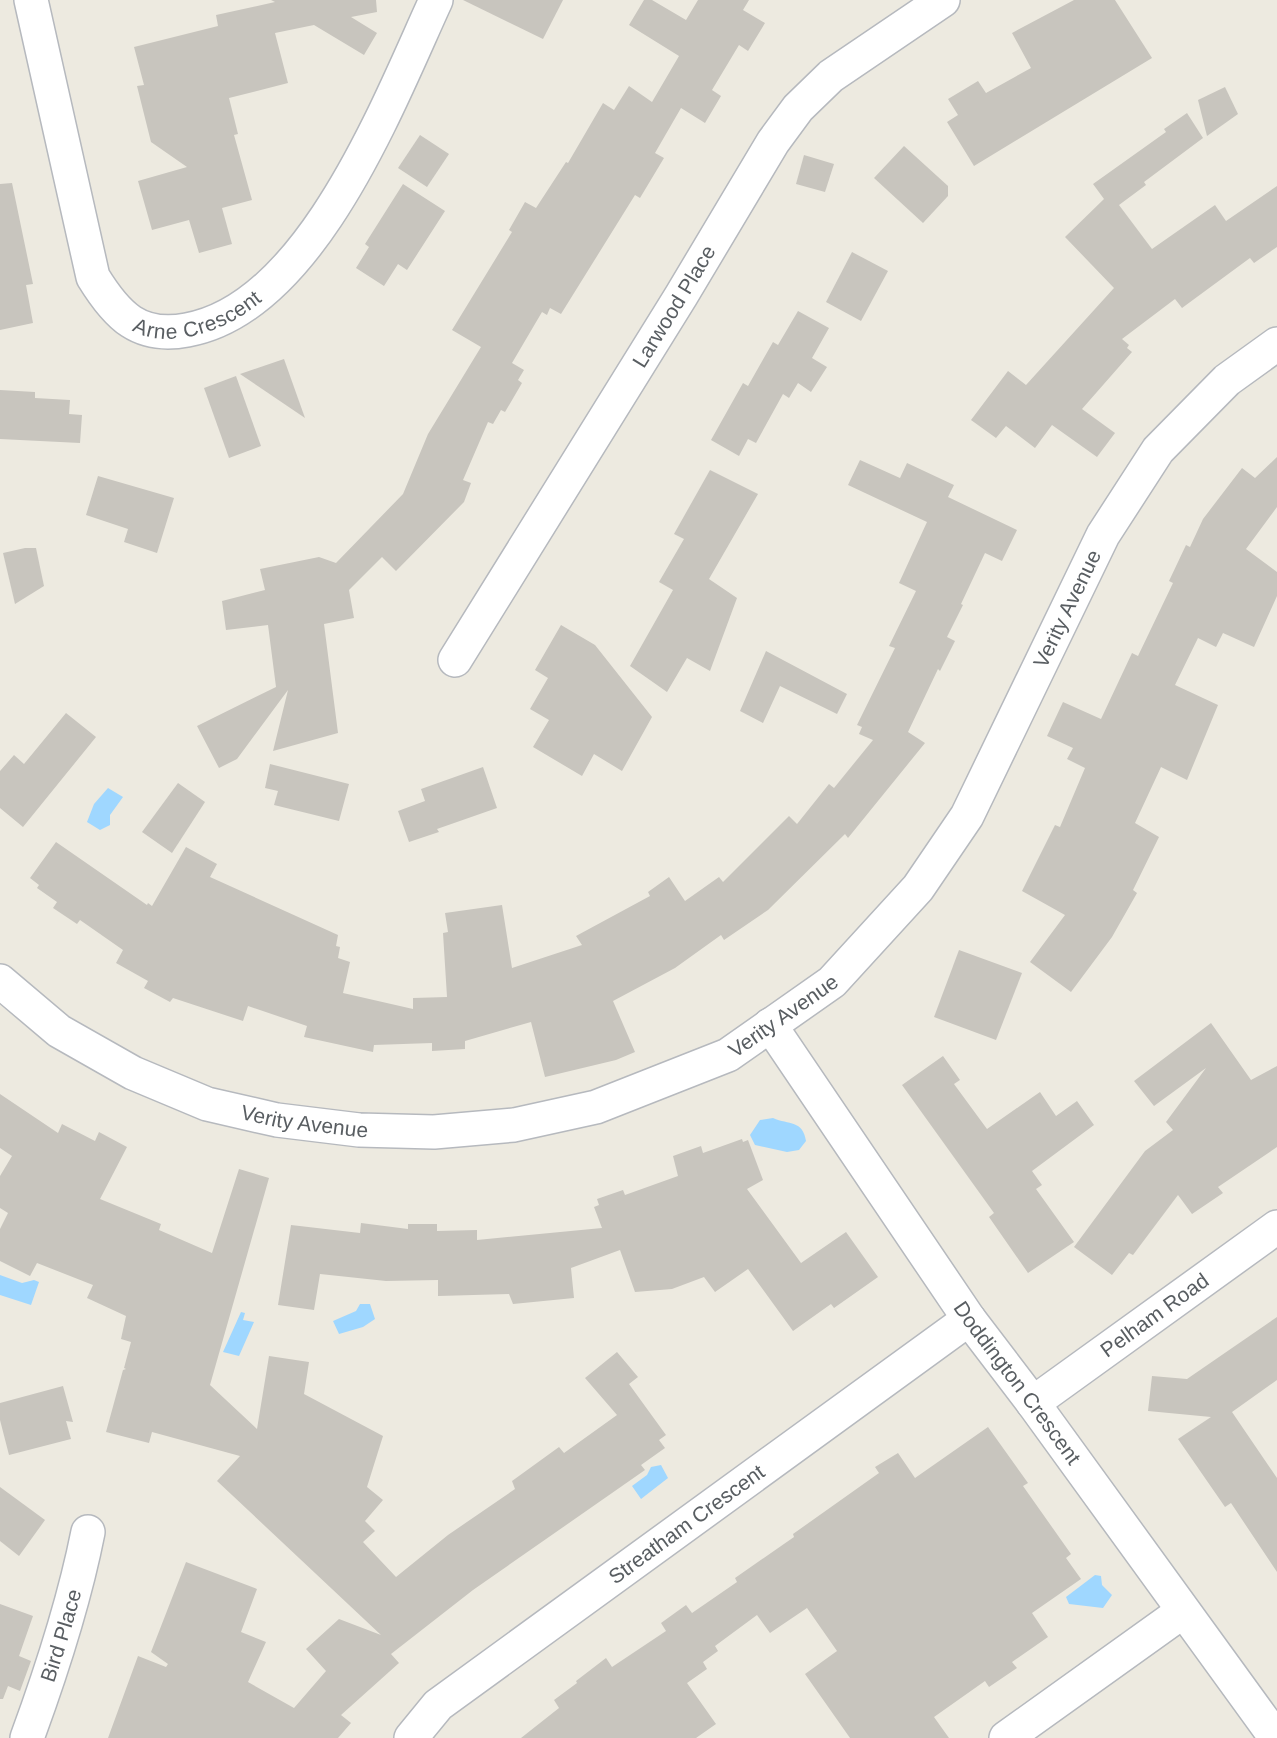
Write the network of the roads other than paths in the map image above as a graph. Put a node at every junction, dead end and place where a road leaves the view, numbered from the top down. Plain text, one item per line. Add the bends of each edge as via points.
1 (31, 0) edge
2 (436, 0) edge
3 (943, 0) edge
4 (1277, 344) edge
5 (455, 660) dead end
6 (0, 981) edge
7 (770, 1025) junction
8 (1277, 1227) edge
9 (969, 1319) junction
10 (1033, 1403) junction
11 (88, 1532) dead end
12 (1182, 1612) junction
13 (1276, 1736) edge
14 (27, 1738) edge
15 (411, 1738) edge
16 (1006, 1738) edge

1 - 2 street, Arne Crescent via 93,277 111,307 137,326 168,333 205,327 239,308 308,245 364,157
3 - 5 street, Larwood Place via 831,76 798,108 773,142
4 - 7 street, Verity Avenue via 1227,380 1152,460 1103,535 967,816 918,888 832,982
6 - 7 street, Verity Avenue via 59,1031 134,1073 207,1104 278,1120 359,1130 434,1132 514,1125 596,1107 728,1055
7 - 9 street, Doddington Crescent
8 - 10 street, Pelham Road
9 - 10 street, Doddington Crescent
9 - 15 street, Streatham Crescent via 438,1705
10 - 12 street, Doddington Crescent
11 - 14 street, Bird Place via 77,1591
12 - 13 street, Doddington Crescent
12 - 16 street

